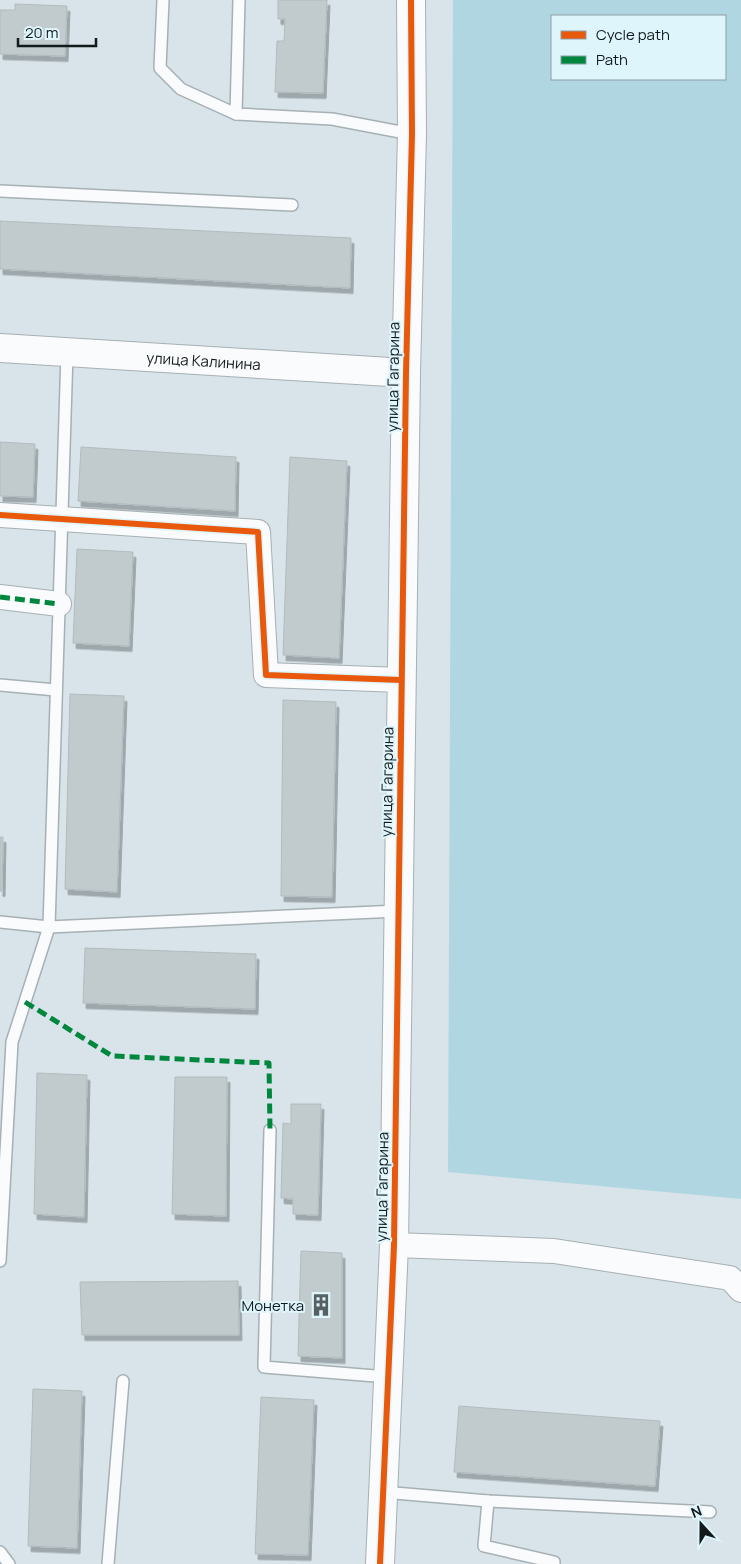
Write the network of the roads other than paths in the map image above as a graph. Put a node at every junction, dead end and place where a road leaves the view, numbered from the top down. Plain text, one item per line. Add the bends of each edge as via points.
1 (163, 0) edge
2 (239, 0) edge
3 (411, 0) edge
4 (236, 114) junction
5 (412, 134) junction
6 (0, 191) edge
7 (292, 205) dead end
8 (0, 348) edge
9 (67, 352) junction
10 (406, 373) junction
11 (0, 515) edge
12 (62, 518) junction
13 (0, 597) edge
14 (59, 604) junction
15 (401, 680) junction
16 (0, 685) edge
17 (56, 690) junction
18 (398, 911) junction
19 (0, 922) edge
20 (49, 927) junction
21 (270, 1130) dead end
22 (394, 1246) junction
23 (0, 1261) edge
24 (741, 1290) edge
25 (388, 1377) junction
26 (123, 1381) dead end
27 (383, 1492) junction
28 (488, 1501) junction
29 (710, 1512) dead end
30 (0, 1552) edge
31 (9, 1564) edge
32 (108, 1564) edge
33 (380, 1564) edge
34 (554, 1564) edge

1 - 4 lane via 160,68 181,89
2 - 4 lane
3 - 5 street, улица Гагарина
4 - 5 lane via 332,119
5 - 10 street, улица Гагарина
6 - 7 lane
8 - 9 street, улица Калинина
9 - 10 street, улица Калинина
9 - 12 lane
10 - 15 street, улица Гагарина
11 - 12 street
12 - 14 lane
12 - 15 street via 258,532 266,675
13 - 14 street
14 - 17 lane
15 - 18 street, улица Гагарина
16 - 17 lane
17 - 20 lane
18 - 20 lane
18 - 22 street, улица Гагарина
19 - 20 lane
20 - 23 lane via 12,1042
21 - 25 lane via 264,1367
22 - 24 street via 554,1251 730,1278
22 - 25 street, улица Гагарина
25 - 27 street, улица Гагарина
26 - 32 lane
27 - 28 lane
27 - 33 street, улица Гагарина
28 - 29 lane
28 - 34 lane via 484,1546
30 - 31 lane

